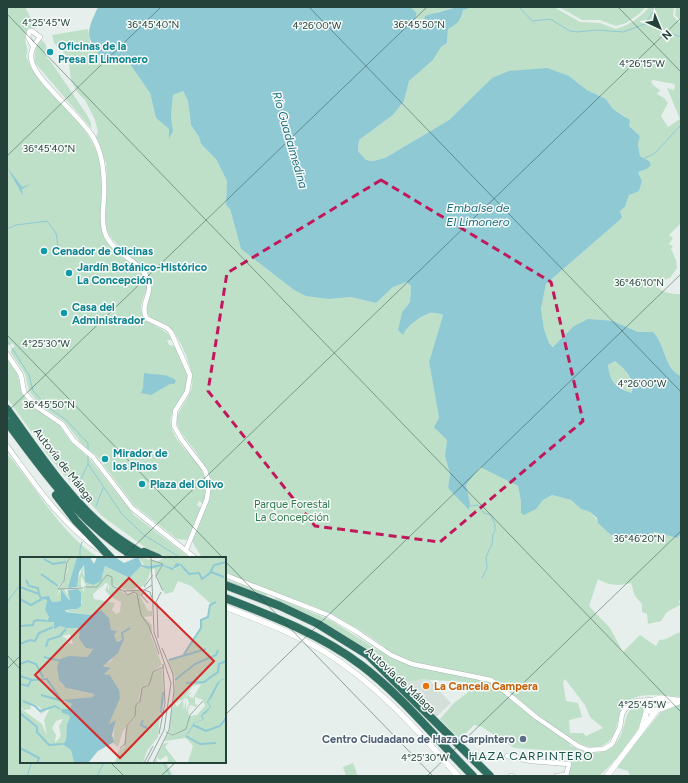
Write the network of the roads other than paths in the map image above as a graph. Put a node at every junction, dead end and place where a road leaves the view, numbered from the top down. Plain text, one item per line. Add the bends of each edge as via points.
1 (33, 46) dead end
2 (7, 354) edge
3 (7, 408) edge
4 (7, 422) edge
5 (7, 448) edge
6 (42, 470) junction
7 (134, 549) junction
8 (186, 550) junction
9 (110, 557) edge
10 (110, 557) edge
11 (135, 557) edge
12 (147, 557) edge
13 (155, 557) edge
14 (194, 557) edge
15 (226, 575) edge
16 (226, 585) edge
17 (226, 590) edge
18 (226, 598) edge
19 (226, 607) edge
20 (654, 700) junction
21 (681, 701) edge
22 (631, 704) junction
23 (648, 706) junction
24 (657, 710) junction
25 (640, 731) junction
26 (507, 756) dead end
27 (465, 768) junction
28 (611, 769) junction
29 (458, 776) edge
30 (469, 776) edge
31 (473, 776) edge
32 (483, 776) edge
33 (490, 776) edge
34 (557, 776) edge
35 (566, 776) edge
36 (603, 776) edge
37 (607, 776) edge

1 - 8 street via 31,57 36,71 83,123 96,145 101,159 105,233 148,279 150,288 144,306 146,318 171,332 190,375 188,392 173,421 179,436 205,470 209,490
2 - 8 street via 21,374 24,392 37,407 62,424 83,449 93,456 132,508
3 - 7 highway, Autovía de Málaga via 84,508 106,529
4 - 6 highway, Autovía de Málaga
5 - 10 street via 67,523
6 - 9 highway via 76,521
6 - 11 highway, Autovía de Málaga via 84,519
7 - 12 highway, Autovía de Málaga
7 - 13 highway
8 - 14 street
15 - 22 street via 328,616 405,661 491,680 536,718 588,750 604,749 612,744 620,727 622,714
16 - 33 highway via 318,624 368,655
17 - 32 highway, Autovía de Málaga via 309,624 366,660
18 - 27 highway, Autovía de Málaga via 305,631 361,665
19 - 29 street via 302,639 342,663 389,703
20 - 21 street via 661,698
20 - 22 street
20 - 23 street via 649,702
20 - 24 street via 659,703
21 - 24 street
22 - 23 street via 640,703
23 - 24 street via 651,711
23 - 25 street
24 - 25 street
25 - 28 street
26 - 35 street via 570,764
27 - 30 highway
27 - 31 highway, Autovía de Málaga
28 - 36 street
28 - 37 street
34 - 35 street

